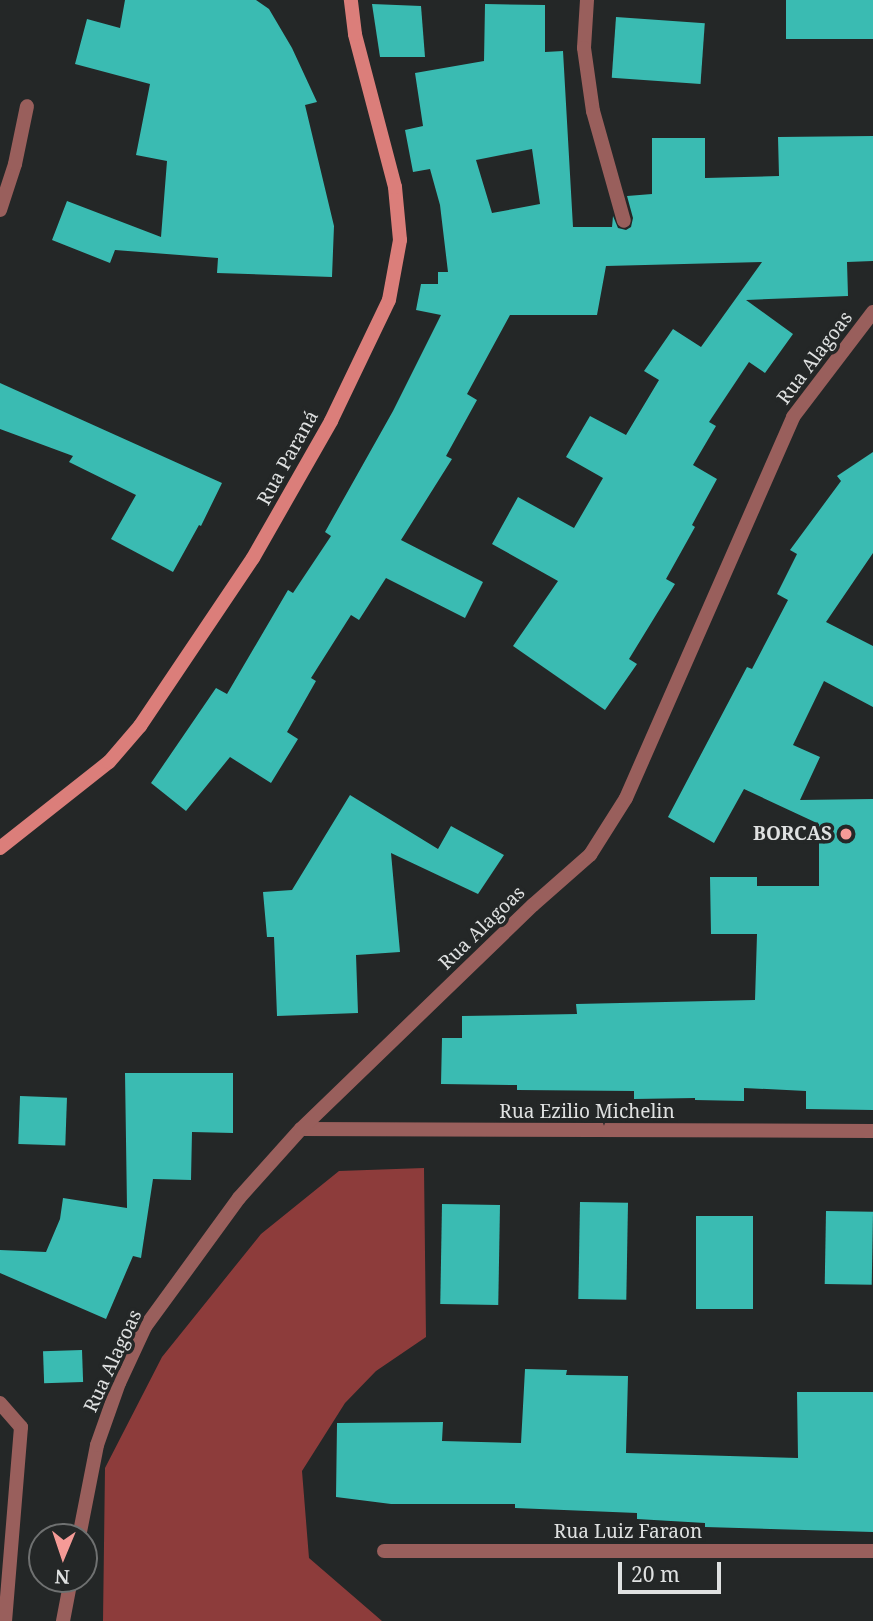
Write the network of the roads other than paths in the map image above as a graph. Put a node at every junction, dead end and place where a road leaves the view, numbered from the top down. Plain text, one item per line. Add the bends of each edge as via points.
1 (351, 0) edge
2 (587, 0) edge
3 (27, 106) dead end
4 (0, 210) edge
5 (624, 221) dead end
6 (873, 312) edge
7 (0, 848) edge
8 (300, 1129) junction
9 (873, 1131) edge
10 (0, 1403) edge
11 (82, 1523) edge
12 (384, 1551) dead end
13 (873, 1551) edge
14 (68, 1593) edge
15 (5, 1621) edge
16 (63, 1621) edge

1 - 7 street, Rua Paraná via 355,34 396,187 400,240 389,300 331,421 260,547 141,726 109,762
2 - 5 street via 584,48 593,111
3 - 4 street
6 - 8 street, Rua Alagoas via 793,417 626,798 590,855
8 - 9 street, Rua Ezilio Michelin
8 - 11 street, Rua Alagoas via 239,1198 145,1327 97,1445
10 - 15 street via 21,1427
12 - 13 street, Rua Luiz Faraon
14 - 16 street

